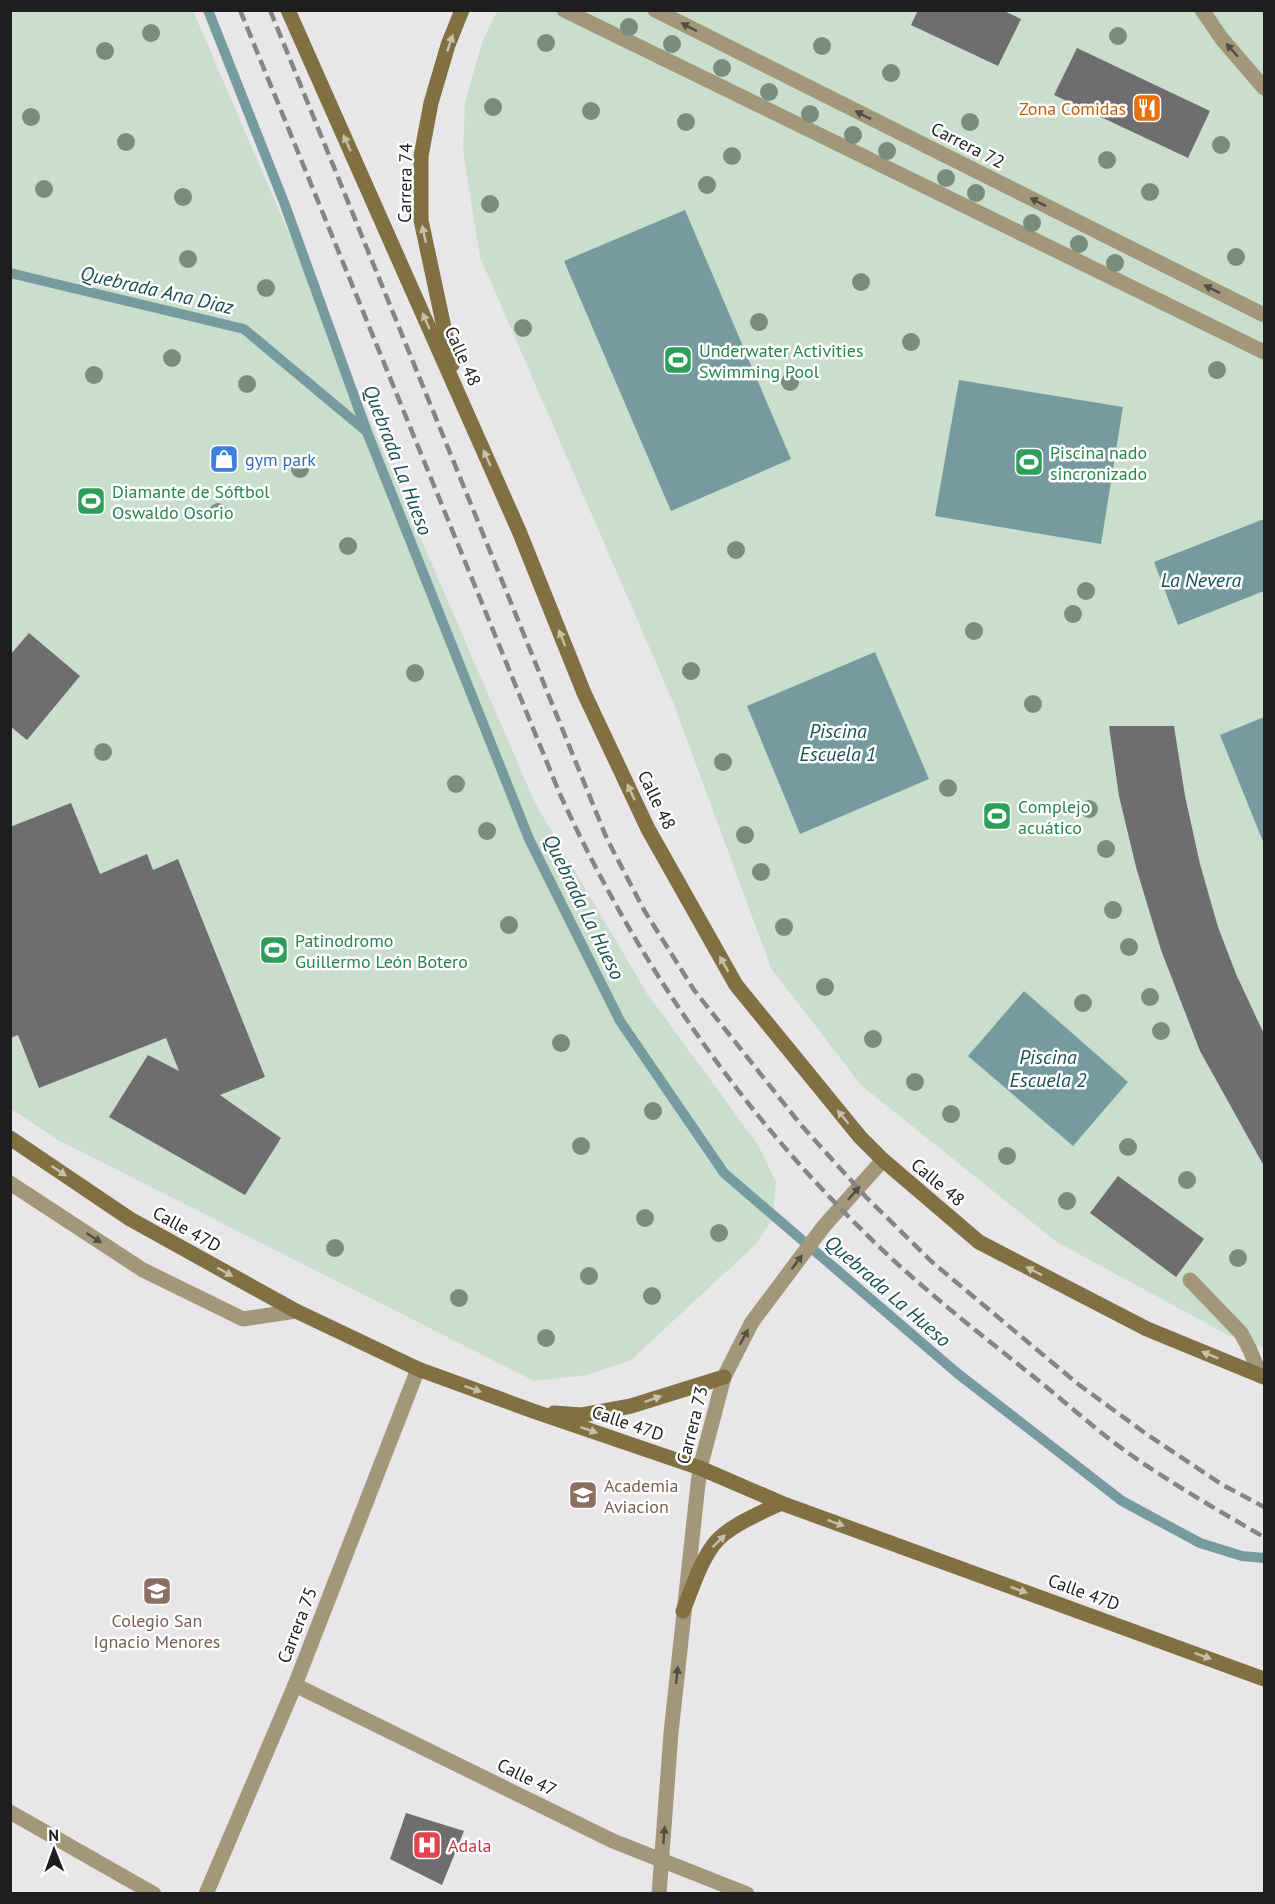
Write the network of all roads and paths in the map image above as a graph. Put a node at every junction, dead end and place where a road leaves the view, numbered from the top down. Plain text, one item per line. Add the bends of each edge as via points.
1 (288, 10) edge
2 (462, 10) edge
3 (564, 10) edge
4 (655, 10) edge
5 (1202, 10) edge
6 (1264, 88) edge
7 (1264, 315) edge
8 (1264, 352) edge
9 (458, 394) junction
10 (10, 1138) edge
11 (883, 1160) junction
12 (10, 1183) edge
13 (1190, 1280) dead end
14 (296, 1311) junction
15 (418, 1369) junction
16 (1262, 1376) edge
17 (724, 1377) junction
18 (533, 1411) junction
19 (700, 1468) junction
20 (781, 1503) junction
21 (684, 1611) junction
22 (1264, 1679) edge
23 (295, 1685) junction
24 (10, 1812) edge
25 (663, 1861) junction
26 (154, 1893) edge
27 (206, 1893) edge
28 (659, 1893) edge
29 (747, 1893) edge

9 -> 1 main road, Calle 48
9 -> 2 main road, Carrera 74 via 421,220 422,156 431,103
3 - 8 street
7 -> 4 street, Carrera 72
6 -> 5 street
11 -> 9 main road, Calle 48 via 736,985 648,829 584,693 519,531
10 -> 14 main road, Calle 47D via 130,1220
16 -> 11 main road, Calle 48 via 1147,1329 979,1242
17 -> 11 street, Carrera 73 via 752,1322 824,1226
12 -> 14 street via 143,1270 243,1319
13 - 16 street via 1241,1333
14 - 15 main road, Calle 47D
15 -> 18 main road, Calle 47D
15 - 23 street, Carrera 75
18 -> 17 main road via 582,1415 631,1406
17 - 19 street, Carrera 73
18 -> 19 main road, Calle 47D
19 - 20 main road, Calle 47D
19 - 21 street, Carrera 73
21 -> 20 main road via 701,1565 716,1542 743,1522
20 -> 22 main road, Calle 47D
25 -> 21 street, Carrera 73
23 - 25 street, Calle 47 via 612,1840
23 - 27 street, Carrera 75
24 - 26 street
25 - 28 street, Carrera 73
25 - 29 street, Calle 47

